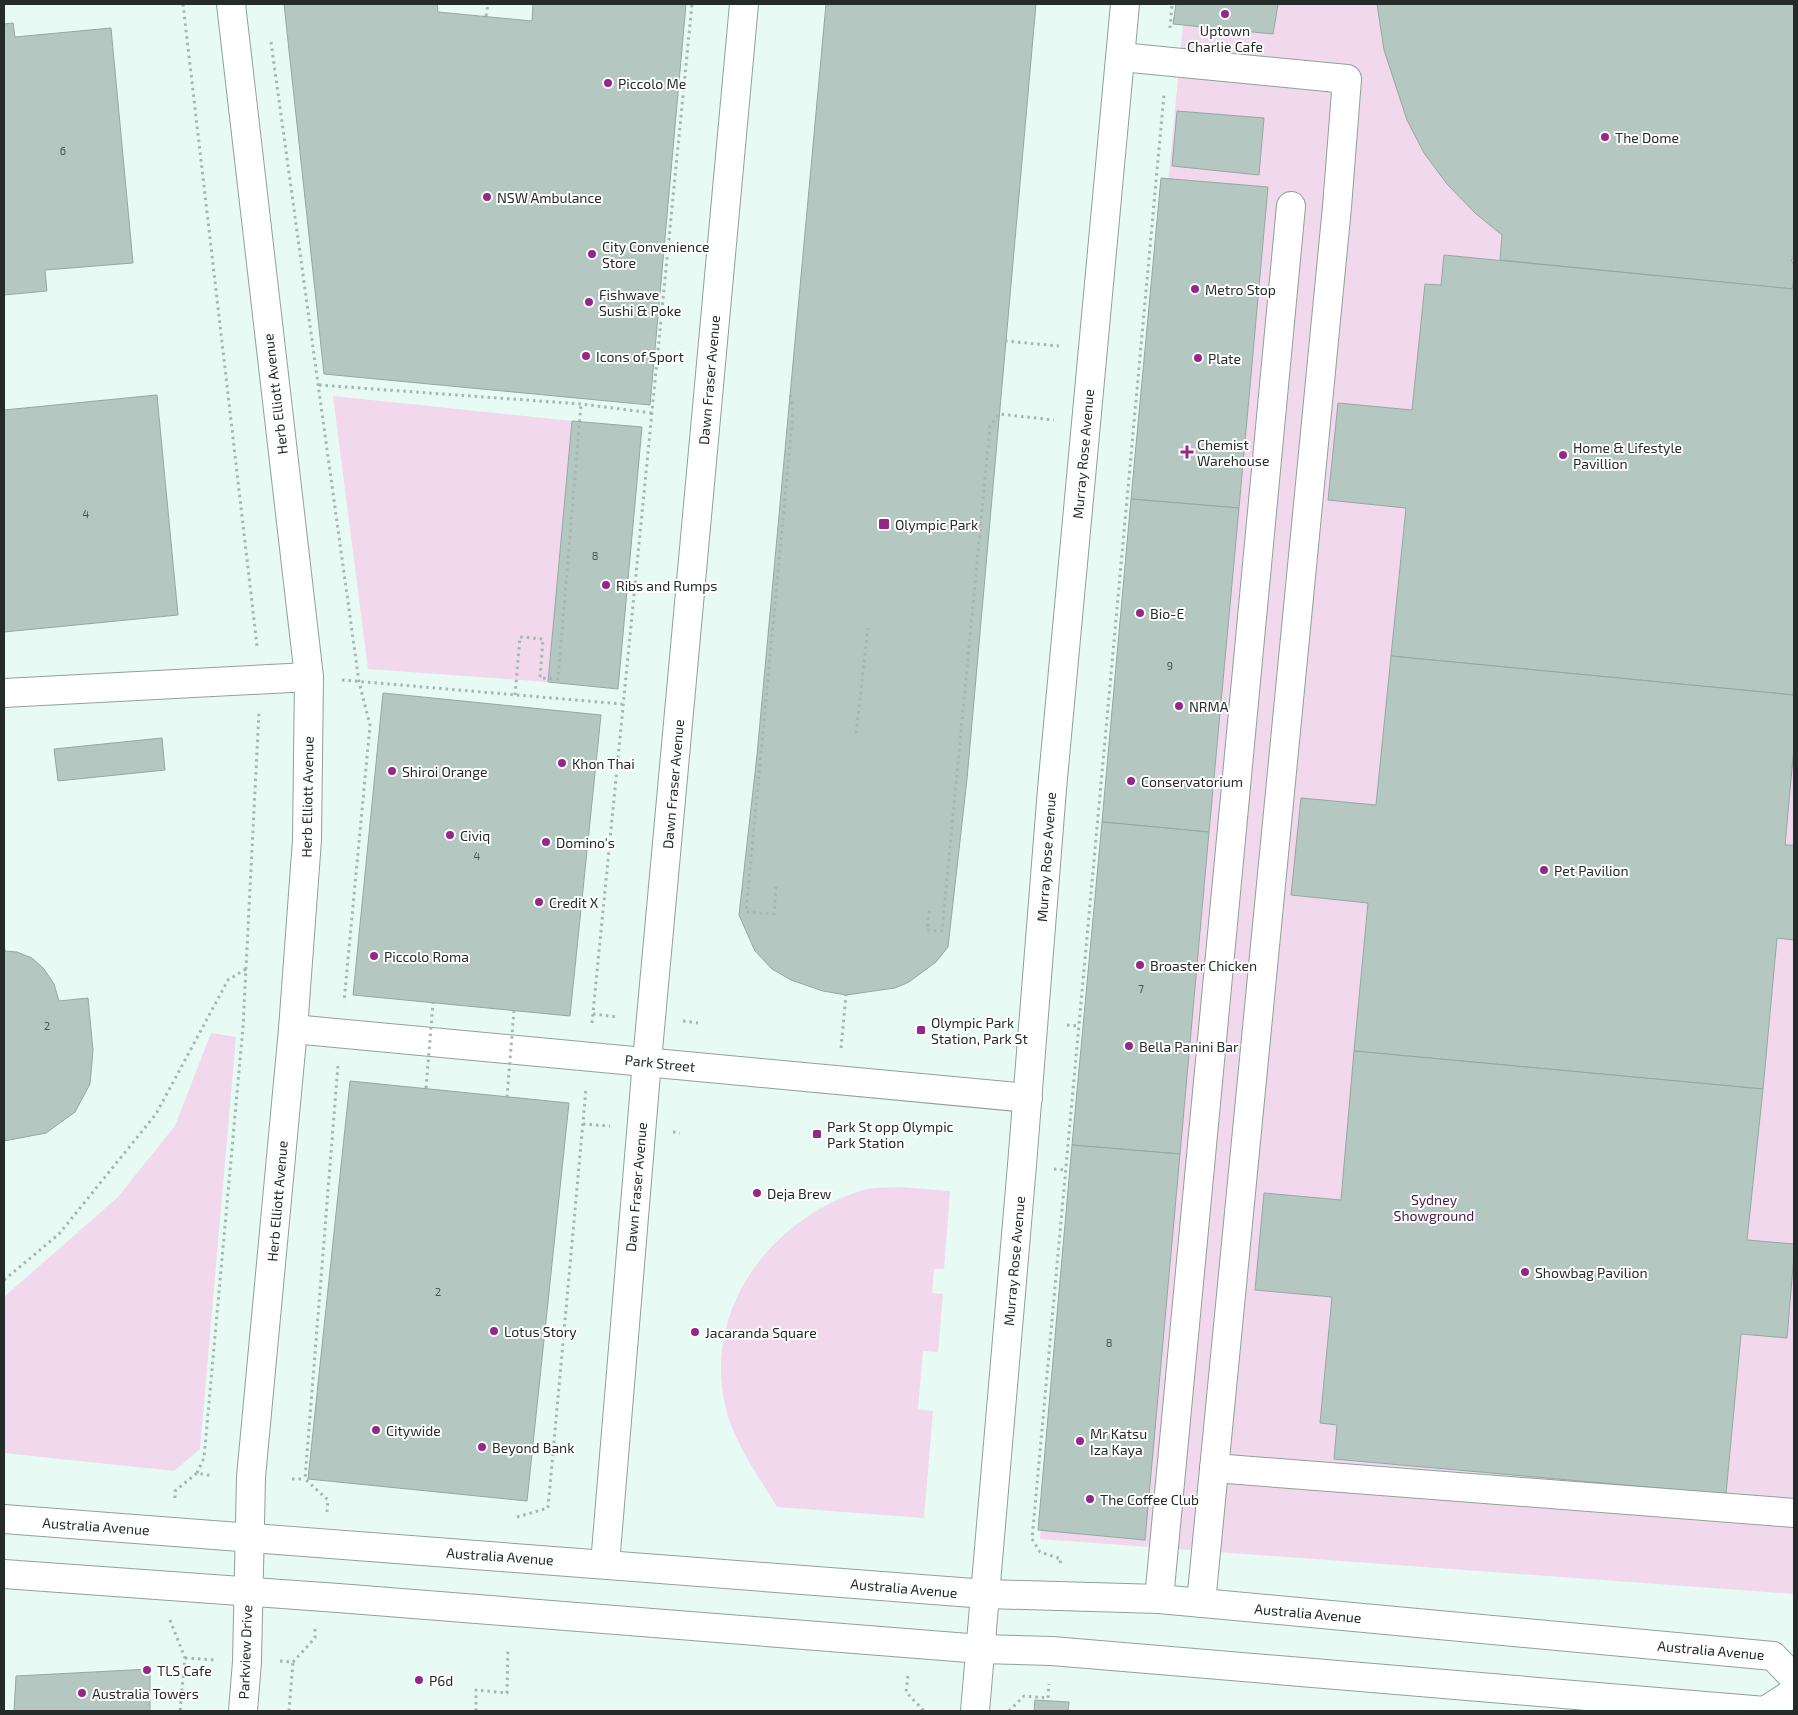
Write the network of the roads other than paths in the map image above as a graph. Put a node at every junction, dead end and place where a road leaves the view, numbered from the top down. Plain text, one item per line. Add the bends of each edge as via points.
1 (231, 4) edge
2 (744, 4) edge
3 (1125, 4) edge
4 (1121, 57) junction
5 (1291, 206) dead end
6 (309, 676) junction
7 (4, 692) edge
8 (293, 1029) junction
9 (647, 1061) junction
10 (1028, 1098) junction
11 (1214, 1468) junction
12 (1794, 1513) edge
13 (4, 1518) edge
14 (250, 1536) junction
15 (605, 1564) junction
16 (4, 1574) edge
17 (247, 1593) junction
18 (986, 1594) junction
19 (1159, 1600) junction
20 (1201, 1603) junction
21 (982, 1649) junction
22 (1794, 1678) edge
23 (1794, 1692) edge
24 (243, 1711) edge
25 (976, 1711) edge

1 - 6 street, Herb Elliott Avenue
2 - 9 street, Dawn Fraser Avenue
3 - 4 street, Murray Rose Avenue
4 - 10 street, Murray Rose Avenue via 1091,349
4 - 11 street via 1347,79
5 - 19 street
6 - 7 street
6 - 8 street, Herb Elliott Avenue via 307,840
8 - 9 street, Park Street
8 - 14 street, Herb Elliott Avenue via 253,1458
9 - 10 street, Park Street
9 - 15 street, Dawn Fraser Avenue
10 - 18 street, Murray Rose Avenue
11 - 12 street
11 - 20 street
13 - 14 street, Australia Avenue
14 - 15 street, Australia Avenue
14 - 17 street, Herb Elliott Avenue
15 - 18 street, Australia Avenue
16 - 17 street
17 - 21 street via 348,1598
17 - 24 street, Parkview Drive
18 - 19 street, Australia Avenue
18 - 21 street, Murray Rose Avenue
19 - 20 street, Australia Avenue
20 - 22 street, Australia Avenue via 1773,1656
21 - 23 street via 1052,1651 1765,1711
21 - 25 street, Murray Rose Avenue

